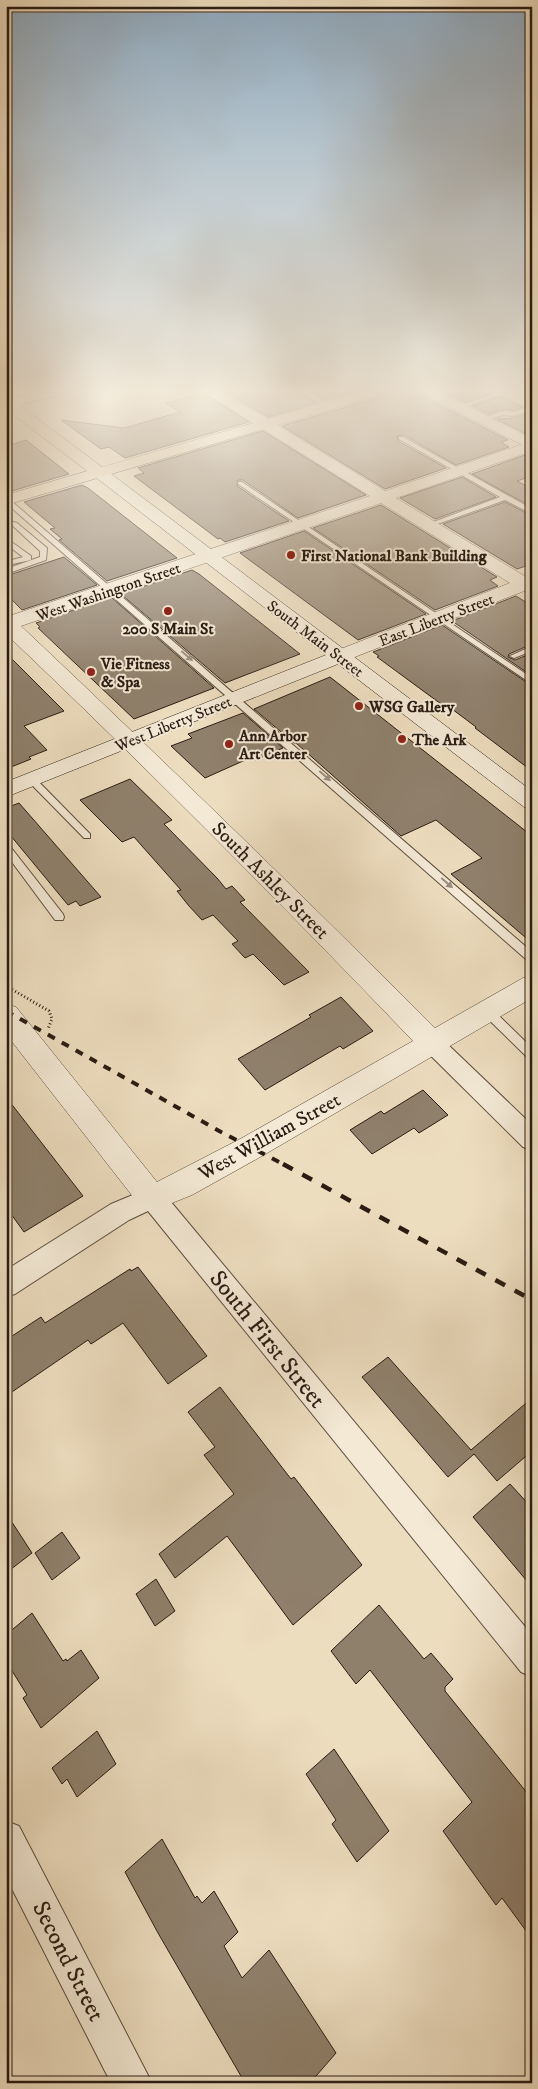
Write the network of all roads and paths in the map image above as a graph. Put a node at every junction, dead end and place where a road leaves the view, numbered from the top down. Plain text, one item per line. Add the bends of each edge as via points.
1 (40, 490) edge
2 (123, 490) edge
3 (251, 490) edge
4 (373, 490) edge
5 (403, 490) edge
6 (494, 490) edge
7 (384, 497) junction
8 (506, 497) junction
9 (7, 500) edge
10 (532, 512) edge
11 (6, 522) edge
12 (300, 525) junction
13 (430, 525) junction
14 (6, 540) edge
15 (209, 556) junction
16 (6, 570) edge
17 (528, 583) edge
18 (110, 590) junction
19 (438, 618) junction
20 (7, 624) edge
21 (532, 648) edge
22 (340, 656) junction
23 (514, 656) dead end
24 (532, 682) edge
25 (236, 698) junction
26 (130, 740) junction
27 (32, 780) junction
28 (7, 789) edge
29 (532, 802) edge
30 (87, 836) dead end
31 (6, 847) edge
32 (59, 917) dead end
33 (532, 958) edge
34 (532, 985) edge
35 (487, 1011) junction
36 (6, 1014) edge
37 (432, 1043) junction
38 (532, 1055) edge
39 (532, 1140) edge
40 (152, 1198) junction
41 (6, 1285) edge
42 (532, 1661) edge
43 (6, 1839) edge
44 (132, 2083) edge

1 - 9 main road
2 - 15 street, South Main Street
3 - 12 lane
4 - 7 street
5 - 7 street, West Washington Street
6 - 8 lane
7 - 12 street, West Washington Street
7 - 13 street
8 - 10 lane
8 - 13 lane
9 - 18 lane
11 - 16 lane via 15,524 44,550 43,558
12 - 15 street, West Washington Street
12 - 19 lane
13 - 17 street
14 - 16 lane via 28,558
15 - 18 street, West Washington Street
15 - 22 street, South Main Street
17 - 19 street, East Liberty Street
18 - 20 street, West Washington Street
18 -> 25 lane
19 - 22 street, East Liberty Street
19 - 24 lane
20 - 26 street, South Ashley Street
21 - 23 lane
22 - 25 street, West Liberty Street
22 - 29 street, South Main Street
25 - 26 street, West Liberty Street
25 -> 33 lane
26 - 27 street, West Liberty Street
26 - 37 street, South Ashley Street
27 - 28 street, West Liberty Street
27 - 30 lane
31 - 32 lane
34 - 35 street, West William Street
35 - 37 street, West William Street
35 - 38 lane
36 - 40 street, South First Street
37 - 39 street, South Ashley Street
37 - 40 street, West William Street via 252,1147
40 - 41 street, West William Street via 120,1212
40 - 42 street, South First Street
43 - 44 street, Second Street

